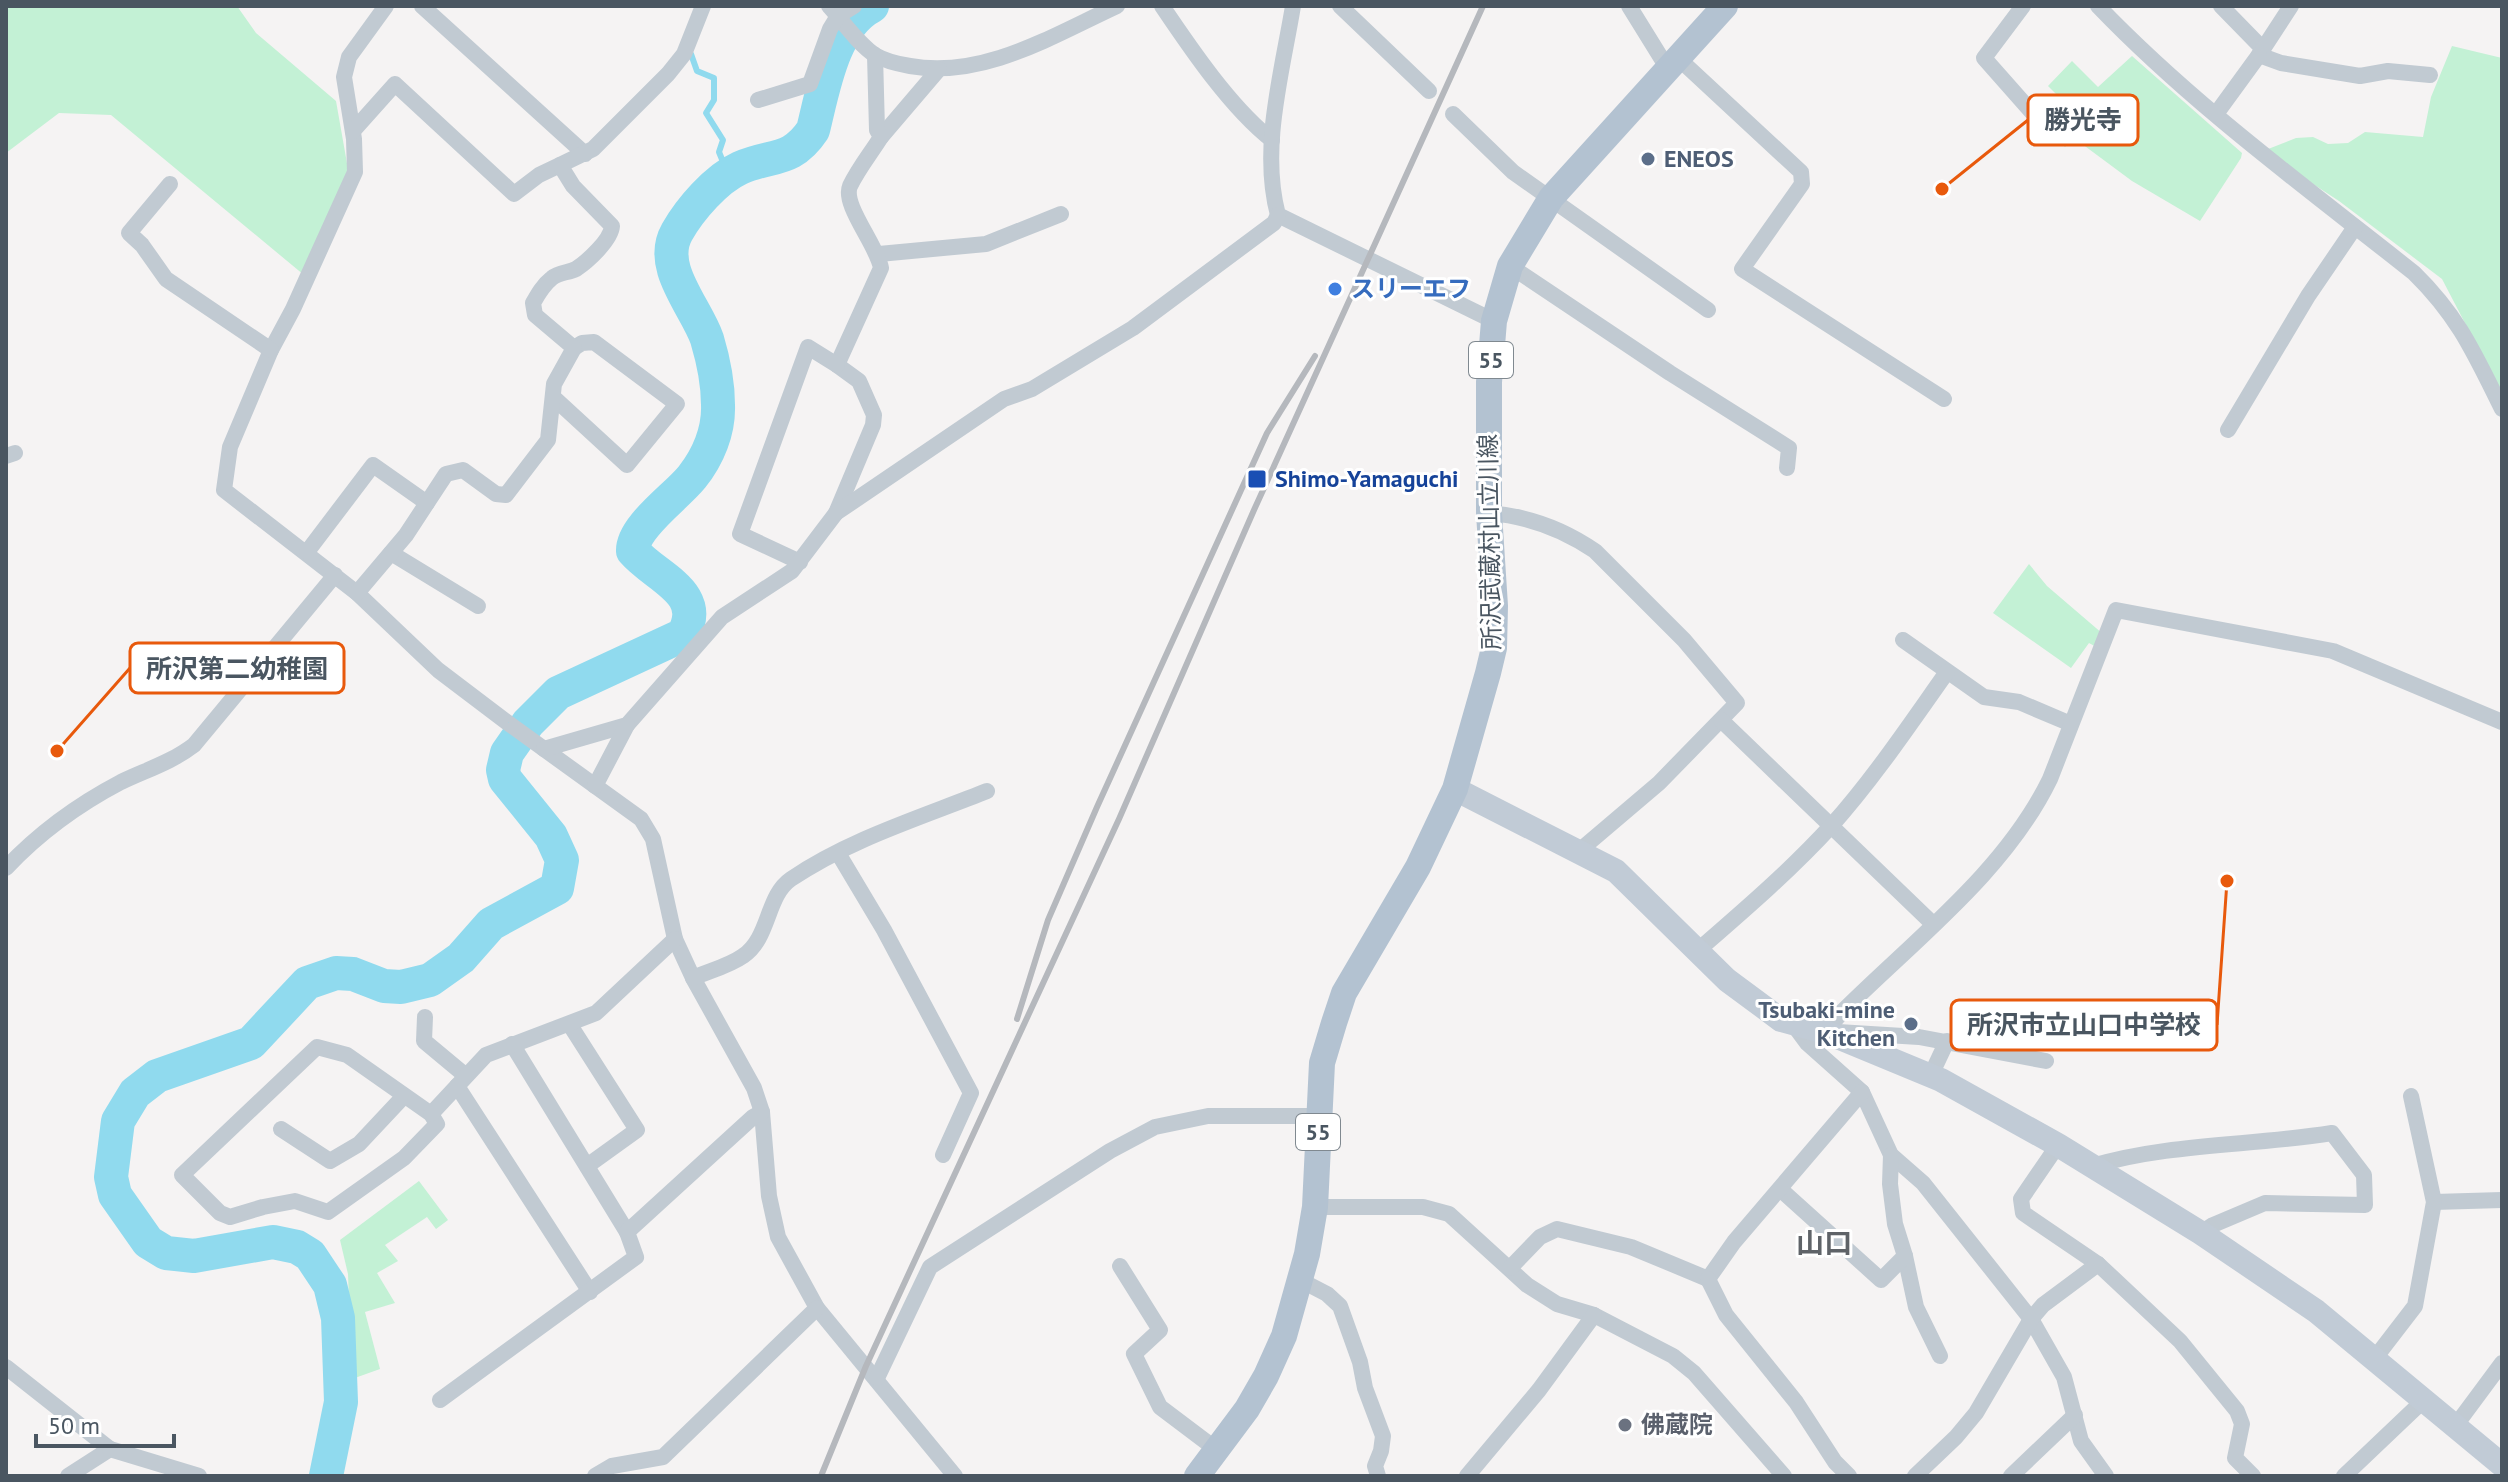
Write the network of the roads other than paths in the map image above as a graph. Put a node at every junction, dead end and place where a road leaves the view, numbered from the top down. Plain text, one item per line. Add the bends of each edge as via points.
1 (386, 6) edge
2 (422, 6) edge
3 (703, 6) edge
4 (854, 6) edge
5 (1117, 6) edge
6 (1162, 6) edge
7 (1293, 6) edge
8 (1340, 6) edge
9 (1629, 6) edge
10 (1725, 6) edge
11 (2023, 6) edge
12 (2098, 6) edge
13 (2221, 6) edge
14 (2291, 6) edge
15 (837, 15) edge
16 (2261, 52) junction
17 (875, 55) junction
18 (1673, 64) junction
19 (939, 69) junction
20 (2430, 75) dead end
21 (1429, 91) dead end
22 (758, 100) dead end
23 (1453, 114) dead end
24 (2216, 114) junction
25 (2037, 118) dead end
26 (353, 131) junction
27 (881, 137) junction
28 (1272, 140) junction
29 (585, 154) junction
30 (560, 165) junction
31 (170, 184) dead end
32 (1551, 198) junction
33 (1061, 214) dead end
34 (1278, 215) junction
35 (2355, 227) junction
36 (879, 254) junction
37 (1510, 266) junction
38 (1708, 310) dead end
39 (1494, 321) junction
40 (574, 348) junction
41 (271, 350) junction
42 (837, 365) junction
43 (553, 397) junction
44 (1944, 399) dead end
45 (2502, 409) edge
46 (2228, 430) dead end
47 (1787, 468) dead end
48 (427, 503) junction
49 (836, 513) junction
50 (1489, 513) junction
51 (307, 552) junction
52 (391, 553) junction
53 (800, 562) junction
54 (335, 575) junction
55 (357, 593) junction
56 (478, 606) dead end
57 (1903, 640) dead end
58 (1947, 672) junction
59 (1721, 720) junction
60 (2502, 722) edge
61 (2071, 724) junction
62 (627, 725) junction
63 (544, 749) junction
64 (595, 786) junction
65 (1455, 789) junction
66 (987, 791) dead end
67 (1831, 826) junction
68 (1579, 851) junction
69 (838, 853) junction
70 (6, 868) edge
71 (1933, 924) junction
72 (675, 939) junction
73 (1696, 952) junction
74 (693, 978) junction
75 (425, 1017) dead end
76 (1793, 1024) junction
77 (570, 1025) junction
78 (1825, 1032) junction
79 (1947, 1041) junction
80 (512, 1044) junction
81 (2046, 1061) dead end
82 (1931, 1075) junction
83 (461, 1081) junction
84 (1862, 1092) junction
85 (404, 1096) junction
86 (2411, 1096) dead end
87 (762, 1112) junction
88 (431, 1114) junction
89 (1318, 1116) junction
90 (281, 1129) dead end
91 (2058, 1145) junction
92 (943, 1155) dead end
93 (1891, 1155) junction
94 (587, 1166) junction
95 (2092, 1166) junction
96 (1780, 1189) junction
97 (2502, 1200) edge
98 (2434, 1202) junction
99 (1315, 1207) junction
100 (627, 1232) junction
101 (2201, 1233) junction
102 (1905, 1256) junction
103 (2098, 1264) junction
104 (1120, 1266) dead end
105 (1510, 1268) junction
106 (1708, 1279) junction
107 (1300, 1280) junction
108 (590, 1292) junction
109 (817, 1308) junction
110 (1594, 1315) junction
111 (2031, 1319) junction
112 (1940, 1356) dead end
113 (2375, 1358) junction
114 (2502, 1363) edge
115 (6, 1367) edge
116 (877, 1378) junction
117 (2425, 1399) junction
118 (440, 1400) dead end
119 (2075, 1415) junction
120 (2456, 1425) junction
121 (110, 1449) junction
122 (1217, 1450) junction
123 (2502, 1465) edge
124 (68, 1476) edge
125 (199, 1476) edge
126 (595, 1476) edge
127 (955, 1476) edge
128 (1197, 1476) edge
129 (1378, 1476) edge
130 (1467, 1476) edge
131 (1784, 1476) edge
132 (1849, 1476) edge
133 (1915, 1476) edge
134 (2011, 1476) edge
135 (2106, 1476) edge
136 (2253, 1476) edge
137 (2344, 1476) edge

1 - 26 street via 346,67
2 - 29 street
3 - 29 street via 684,54
4 - 15 street
5 - 19 street via 1021,51
6 - 28 street via 1248,118
7 - 28 street
8 - 21 street
9 - 18 street
10 - 18 main road, 所沢武蔵村山立川線 / 55
11 - 25 street via 1984,58
12 - 24 street
13 - 16 street
14 - 16 street
15 - 17 street
15 - 22 street via 810,84
16 - 20 street via 2281,63 2360,76 2388,71
16 - 24 street
17 - 19 street
17 - 27 street
18 - 32 main road, 所沢武蔵村山立川線 / 55
18 - 44 street via 1801,172 1802,184 1742,269
19 - 27 street
23 - 32 street via 1513,172
24 - 35 street
26 - 30 street via 395,84 514,194
26 - 41 street via 355,172
27 - 36 street via 848,189 849,201
28 - 34 street via 1271,190
29 - 30 street
30 - 40 street via 612,226 588,258 556,275 533,303 535,315
31 - 41 street via 129,233 166,279
32 - 37 main road, 所沢武蔵村山立川線 / 55
32 - 38 street
33 - 36 street via 986,244
34 - 39 street
34 - 49 street via 1133,328 1032,389 1004,399
35 - 45 street via 2438,296 2457,321
35 - 46 street
36 - 42 street via 881,268
37 - 39 main road, 所沢武蔵村山立川線 / 55
37 - 47 street via 1789,448
39 - 50 main road, 所沢武蔵村山立川線 / 55
40 - 43 street via 554,384
40 - 43 street via 594,342 677,404 627,465
41 - 51 street via 230,447 224,490
42 - 49 street via 859,381 874,415
42 - 53 street via 808,347 740,534
43 - 48 street via 548,440 506,495 496,494 463,470 446,474
48 - 51 street via 373,465
48 - 52 street
49 - 53 street
50 - 59 street via 1535,520 1595,551 1684,640 1737,703
50 - 65 main road, 所沢武蔵村山立川線 / 55 via 1494,648
51 - 54 street
52 - 55 street
52 - 56 street
53 - 62 street via 722,617
54 - 55 street
54 - 70 street via 194,745 73,809
55 - 63 street via 438,670
57 - 58 street
58 - 61 street via 1984,697 2019,702
58 - 67 street
59 - 67 street
59 - 68 street via 1659,783
60 - 61 street via 2333,651 2116,610
61 - 71 street via 2050,779 2019,833
62 - 63 street
62 - 64 street
63 - 64 street
64 - 72 street via 641,819 653,839
65 - 68 street
65 - 89 main road, 所沢武蔵村山立川線 / 55 via 1418,867 1344,993 1322,1063
66 - 69 street
67 - 71 street
67 - 73 street
68 - 73 street via 1616,871
69 - 74 street via 782,887 765,930 745,955
69 - 92 street via 971,1093
71 - 78 street
72 - 74 street
72 - 77 street via 596,1013
73 - 76 street via 1756,1003
74 - 87 street
75 - 83 street via 424,1041
76 - 78 street
76 - 84 street
77 - 80 street
77 - 94 street via 637,1130
78 - 79 street
78 - 82 street
79 - 81 street
79 - 82 street
80 - 83 street via 486,1055
80 - 94 street
82 - 91 street
83 - 88 street
83 - 108 street
84 - 93 street
84 - 96 street
85 - 88 street
85 - 88 street via 347,1055 317,1047 182,1175 230,1217 295,1201 328,1212 404,1158 437,1124
85 - 90 street via 359,1144 330,1161
86 - 98 street
87 - 100 street
87 - 109 street via 778,1237
89 - 99 main road, 所沢武蔵村山立川線 / 55
89 - 116 street via 1208,1116 1155,1127 1110,1151 930,1267
91 - 95 street
91 - 103 street via 2021,1199 2023,1213
93 - 102 street via 1895,1224
93 - 111 street via 1923,1183
94 - 100 street
95 - 101 street
95 - 101 street via 2332,1133 2364,1175 2365,1205 2265,1203
96 - 102 street via 1881,1280
96 - 106 street
97 - 98 street
98 - 113 street via 2415,1306
99 - 105 street via 1423,1207 1449,1214
99 - 107 main road, 所沢武蔵村山立川線 / 55
100 - 108 street via 636,1257
101 - 113 street
102 - 112 street via 1916,1307
103 - 111 street
103 - 136 street via 2180,1341 2232,1405 2242,1424 2235,1458
104 - 122 street via 1160,1330 1134,1354 1160,1407
105 - 106 street via 1540,1237 1557,1229 1631,1247
105 - 110 street via 1557,1304
106 - 132 street via 1726,1315
107 - 122 main road, 所沢武蔵村山立川線 / 55 via 1266,1376
107 - 129 street via 1340,1306 1383,1436 1375,1466
108 - 118 street
109 - 116 street
109 - 126 street via 663,1457 612,1466
110 - 130 street
110 - 131 street via 1673,1356 1694,1373
111 - 119 street via 2064,1377
111 - 133 street via 1976,1413
113 - 117 street
114 - 120 street
115 - 121 street
116 - 127 street
117 - 120 street
117 - 137 street
119 - 134 street
119 - 135 street via 2081,1441
120 - 123 street
121 - 124 street
121 - 125 street
122 - 128 main road, 所沢武蔵村山立川線 / 55

